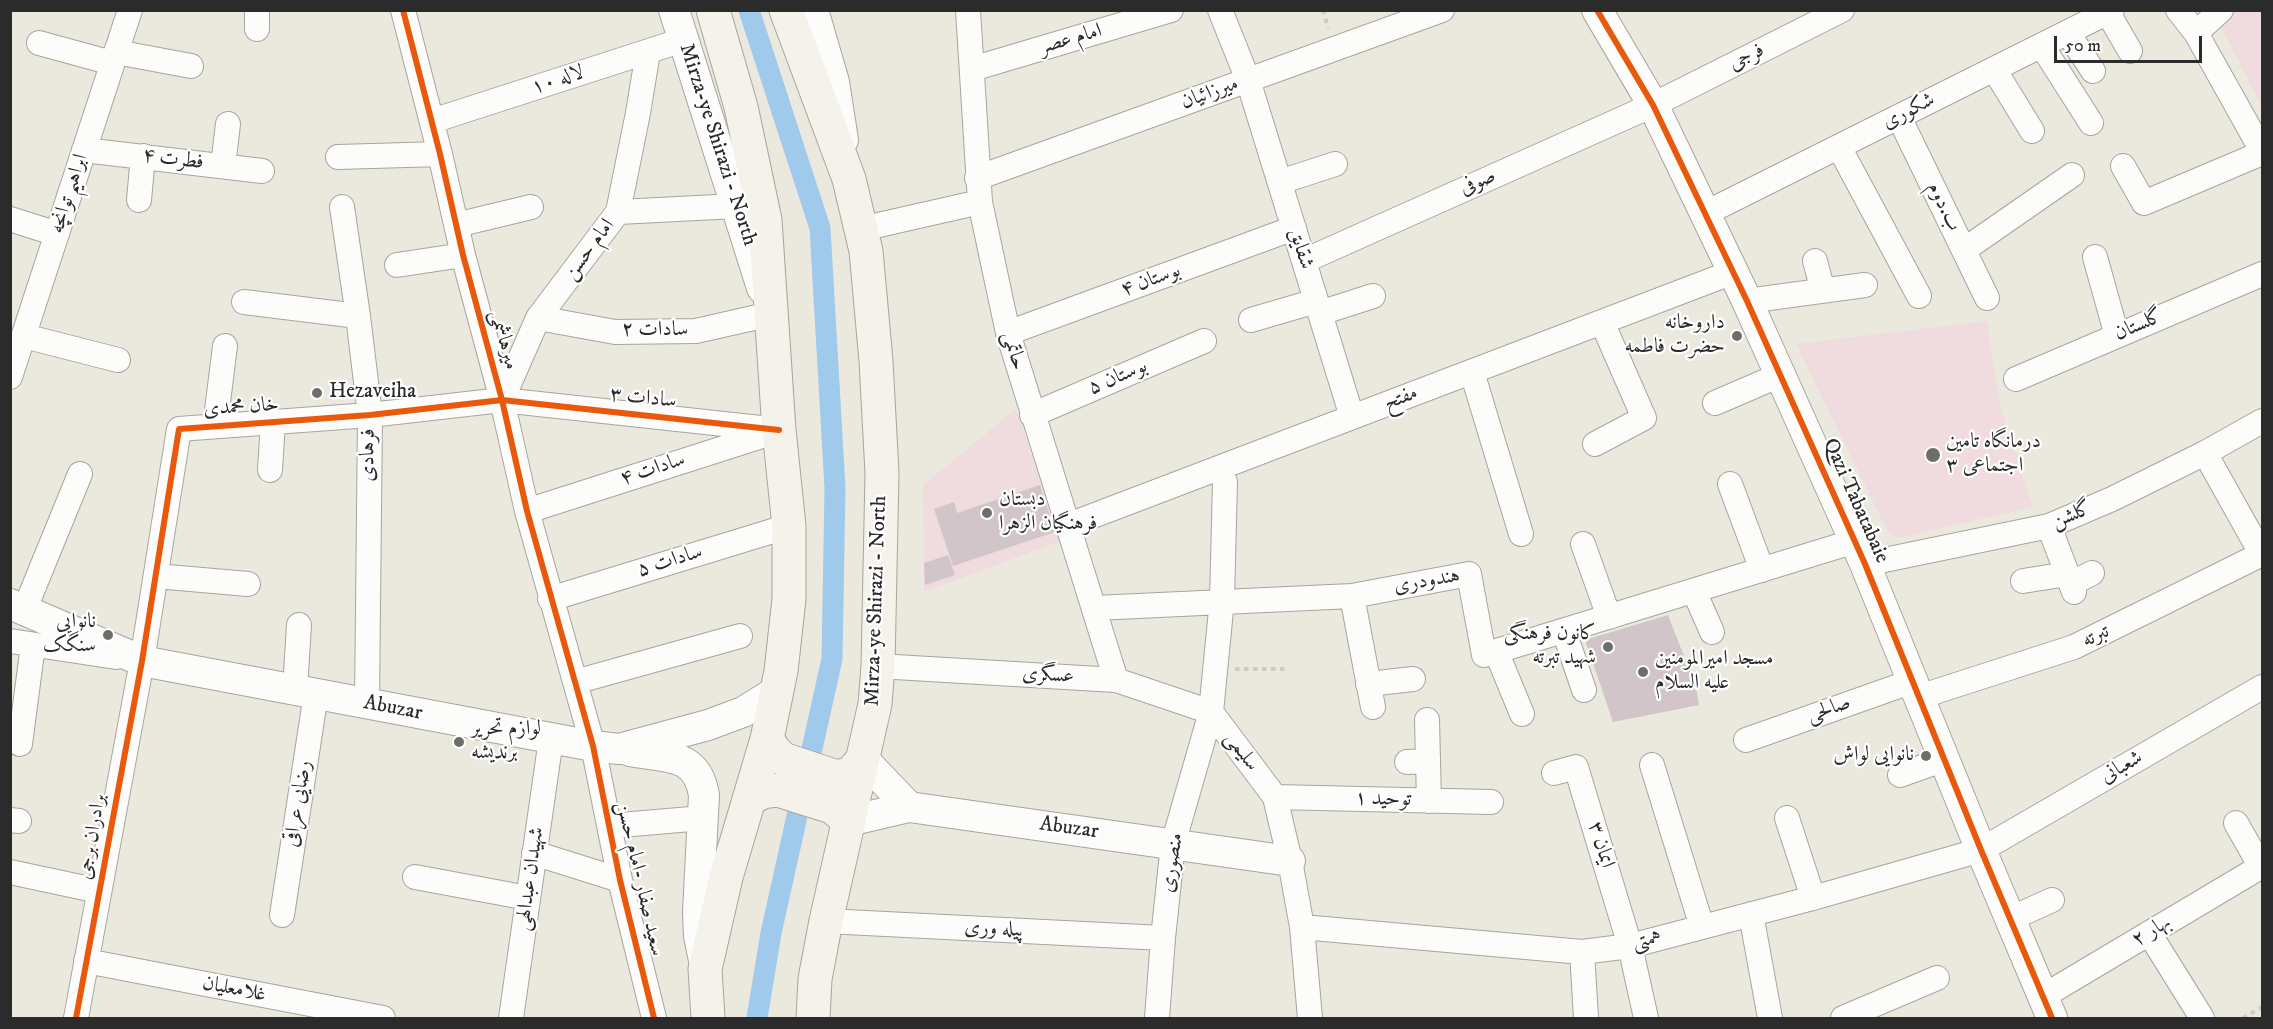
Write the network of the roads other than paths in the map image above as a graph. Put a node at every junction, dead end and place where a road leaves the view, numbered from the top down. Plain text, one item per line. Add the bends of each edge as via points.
1 (130, 10) edge
2 (403, 10) edge
3 (674, 10) edge
4 (712, 10) edge
5 (786, 10) edge
6 (813, 10) edge
7 (968, 10) edge
8 (1171, 10) edge
9 (1220, 10) edge
10 (1442, 10) edge
11 (1597, 10) edge
12 (1842, 10) edge
13 (2178, 10) edge
14 (2221, 10) edge
15 (2110, 12) edge
16 (1120, 18) edge
17 (2068, 33) junction
18 (2196, 33) junction
19 (683, 40) junction
20 (39, 43) dead end
21 (2042, 46) junction
22 (2130, 51) dead end
23 (648, 52) junction
24 (114, 58) junction
25 (191, 66) dead end
26 (972, 69) junction
27 (1994, 69) junction
28 (2093, 71) dead end
29 (1248, 80) junction
30 (1653, 105) junction
31 (1899, 117) junction
32 (2033, 119) dead end
33 (432, 121) junction
34 (2091, 123) dead end
35 (228, 124) dead end
36 (1839, 147) junction
37 (84, 150) junction
38 (2262, 152) edge
39 (440, 154) junction
40 (143, 156) junction
41 (338, 157) dead end
42 (1335, 164) dead end
43 (223, 166) junction
44 (2123, 166) dead end
45 (262, 171) dead end
46 (2072, 175) dead end
47 (977, 178) junction
48 (849, 179) junction
49 (1280, 182) junction
50 (139, 200) dead end
51 (980, 202) junction
52 (737, 206) junction
53 (342, 207) dead end
54 (531, 207) dead end
55 (618, 212) junction
56 (1706, 213) junction
57 (10, 219) edge
58 (456, 225) junction
59 (1294, 228) junction
60 (861, 229) junction
61 (57, 234) junction
62 (1964, 250) junction
63 (463, 255) junction
64 (2095, 257) dead end
65 (1304, 261) junction
66 (1815, 261) dead end
67 (397, 265) dead end
68 (1733, 272) junction
69 (2262, 274) edge
70 (1865, 285) dead end
71 (1823, 291) junction
72 (1373, 296) dead end
73 (1919, 296) dead end
74 (1987, 298) dead end
75 (1747, 301) junction
76 (244, 302) dead end
77 (1318, 307) junction
78 (771, 314) junction
79 (358, 316) junction
80 (538, 318) junction
81 (1251, 320) dead end
82 (1602, 322) junction
83 (1008, 333) junction
84 (24, 336) junction
85 (2117, 336) junction
86 (1204, 342) dead end
87 (225, 346) dead end
88 (118, 360) dead end
89 (1472, 372) junction
90 (1780, 375) junction
91 (10, 377) edge
92 (2016, 379) dead end
93 (502, 400) junction
94 (1715, 404) dead end
95 (1032, 415) junction
96 (370, 416) junction
97 (1352, 417) junction
98 (2262, 421) edge
99 (273, 422) junction
100 (215, 426) junction
101 (779, 430) junction
102 (1595, 444) dead end
103 (2205, 453) junction
104 (270, 470) dead end
105 (80, 474) dead end
106 (1225, 482) dead end
107 (1730, 483) dead end
108 (527, 511) junction
109 (1069, 525) junction
110 (789, 526) junction
111 (2049, 526) junction
112 (1521, 534) dead end
113 (1583, 544) dead end
114 (1860, 553) junction
115 (2262, 554) edge
116 (1762, 570) junction
117 (2092, 573) dead end
118 (156, 576) junction
119 (2023, 581) dead end
120 (2070, 583) junction
121 (248, 584) dead end
122 (1695, 591) junction
123 (1352, 596) junction
124 (550, 599) junction
125 (1222, 600) junction
126 (17, 608) edge
127 (1095, 608) junction
128 (1609, 617) junction
129 (299, 625) dead end
130 (1564, 631) junction
131 (1713, 632) dead end
132 (740, 636) dead end
133 (22, 643) edge
134 (1496, 651) junction
135 (142, 661) junction
136 (878, 666) junction
137 (1413, 679) dead end
138 (1116, 680) junction
139 (575, 682) junction
140 (2262, 687) edge
141 (1916, 689) junction
142 (1584, 690) dead end
143 (777, 691) junction
144 (305, 692) junction
145 (367, 704) junction
146 (1212, 712) junction
147 (1522, 714) dead end
148 (1427, 720) dead end
149 (551, 739) junction
150 (1746, 740) dead end
151 (20, 744) dead end
152 (606, 747) junction
153 (1945, 759) junction
154 (1652, 765) dead end
155 (769, 772) junction
156 (1554, 773) dead end
157 (1900, 775) dead end
158 (845, 791) junction
159 (1275, 797) junction
160 (1429, 801) junction
161 (1491, 802) dead end
162 (909, 807) junction
163 (703, 818) junction
164 (1787, 818) dead end
165 (2236, 823) dead end
166 (609, 826) junction
167 (1173, 844) junction
168 (1981, 850) junction
169 (534, 853) junction
170 (1290, 861) junction
171 (2262, 866) edge
172 (10, 872) edge
173 (415, 877) dead end
174 (621, 880) junction
175 (99, 891) junction
176 (528, 898) junction
177 (1813, 898) junction
178 (2052, 900) dead end
179 (1751, 914) junction
180 (282, 915) dead end
181 (2010, 919) junction
182 (826, 921) junction
183 (1302, 927) junction
184 (1702, 927) junction
185 (2149, 933) junction
186 (1163, 938) junction
187 (1630, 946) junction
188 (1582, 952) junction
189 (86, 961) junction
190 (705, 969) junction
191 (1937, 978) dead end
192 (273, 1008) edge
193 (2047, 1008) edge
194 (76, 1018) edge
195 (383, 1018) edge
196 (511, 1018) edge
197 (654, 1018) edge
198 (708, 1018) edge
199 (813, 1018) edge
200 (1158, 1018) edge
201 (1311, 1018) edge
202 (1586, 1018) edge
203 (1646, 1018) edge
204 (1770, 1018) edge
205 (1843, 1018) edge
206 (2202, 1018) edge

1 - 24 street, ابراهیم توانچه
2 - 33 street, میرهاشمی
3 - 19 street, Mirza-ye Shirazi - North
4 - 78 main road, Mirza-ye Shirazi - North via 741,107 765,220
5 - 48 main road, Mirza-ye Shirazi - North
6 - 48 street, Mirza-ye Shirazi - North via 834,82
7 - 26 street, حاتمی
8 - 16 street, امام عصر
9 - 29 street, شقایق
10 - 29 street, میرزائیان
11 - 30 street, Qazi Tabatabaie
12 - 30 street, فرجی
13 - 18 street
14 - 18 street
15 - 17 street, شکوری
15 - 22 street
16 - 26 street, امام عصر
17 - 21 street, شکوری
17 - 28 street
18 - 38 street
19 - 23 street, لاله ۱۰
19 - 52 street, Mirza-ye Shirazi - North
20 - 24 street
21 - 27 street, شکوری
21 - 34 street
23 - 33 street, لاله ۱۰
23 - 55 street, امام حسن
24 - 25 street
24 - 37 street, ابراهیم توانچه
26 - 47 street, حاتمی
27 - 31 street, شکوری
27 - 32 street
29 - 47 street, میرزائیان
29 - 49 street, شقایق
30 - 56 street, Qazi Tabatabaie
30 - 65 street, صوفی
31 - 36 street, شکوری
31 - 62 street, ب.دوم
33 - 39 street, میرهاشمی
35 - 43 street
36 - 56 street, شکوری
36 - 73 street
37 - 40 street, فطرت ۴
37 - 61 street, ابراهیم توانچه
38 - 44 street via 2144,203
39 - 41 street
39 - 58 street, میرهاشمی
40 - 43 street, فطرت ۴
40 - 50 street
42 - 49 street
43 - 45 street, فطرت ۴
46 - 62 street
47 - 51 street, حاتمی
48 - 60 main road, Mirza-ye Shirazi - North
49 - 59 street, شقایق
51 - 60 street
51 - 83 street, حاتمی
52 - 55 street
52 - 78 street, Mirza-ye Shirazi - North
53 - 79 street, فرهادی
54 - 58 street
55 - 80 street, امام حسن
56 - 68 street, Qazi Tabatabaie
57 - 61 street
58 - 63 street, میرهاشمی
59 - 65 street, شقایق
59 - 83 street, بوستان ۴
60 - 136 main road, Mirza-ye Shirazi - North via 876,361 882,473
61 - 84 street, ابراهیم توانچه
62 - 74 street, ب.دوم
63 - 67 street
63 - 93 street, میرهاشمی
64 - 85 street
65 - 77 street, شقایق
66 - 71 street
68 - 75 street, Qazi Tabatabaie
68 - 82 street, مفتح
69 - 85 street, گلستان
70 - 71 street
71 - 75 street
72 - 77 street
75 - 90 street, Qazi Tabatabaie
76 - 79 street
77 - 81 street
77 - 97 street, شقایق
78 - 80 street, سادات ۲ via 696,331 615,332
78 - 101 main road, Mirza-ye Shirazi - North
79 - 96 street, فرهادی
80 - 93 street, امام حسن
82 - 89 street, مفتح
82 - 102 street via 1644,418
83 - 95 street, حاتمی
84 - 88 street
84 - 91 street, ابراهیم توانچه
85 - 92 street, گلستان
86 - 95 street, بوستان ۵
87 - 100 street
89 - 97 street, مفتح
89 - 112 street
90 - 94 street
90 - 114 street, Qazi Tabatabaie
93 - 96 street, خان محمدی
93 - 101 street, سادات ۳
93 - 108 street, میرهاشمی
95 - 109 street, حاتمی
96 - 99 street, خان محمدی
96 - 145 street, فرهادی
97 - 109 street, مفتح
98 - 103 street, گلشن
99 - 100 street, خان محمدی
99 - 104 street
100 - 118 street, خان محمدی via 179,429
101 - 108 street, سادات ۴
101 - 110 main road, Mirza-ye Shirazi - North
103 - 111 street, گلشن
103 - 115 street
105 - 126 street
106 - 125 street, سلیمی
107 - 116 street
108 - 124 street, میرهاشمی
109 - 127 street, حاتمی
110 - 124 street, سادات ۵
110 - 143 main road, Mirza-ye Shirazi - North via 789,599
111 - 114 street, گلشن
111 - 120 street
113 - 128 street
114 - 116 street
114 - 141 street, Qazi Tabatabaie
115 - 141 street, تبرته via 2074,647
116 - 122 street
117 - 120 street
118 - 121 street
118 - 135 street, خان محمدی
119 - 120 street
122 - 128 street
122 - 131 street
123 - 125 street, هندودری
123 - 134 street, هندودری via 1469,574 1484,655
123 - 137 street via 1370,696
124 - 139 street, میرهاشمی
125 - 127 street, هندودری
125 - 146 street, سلیمی
126 - 135 street, Abuzar
127 - 138 street, حاتمی
128 - 130 street
129 - 144 street, رضایی عراقی
130 - 134 street
130 - 142 street
132 - 139 street
133 - 135 street
133 - 151 street
134 - 147 street
135 - 144 street, Abuzar
135 - 175 street, برادران برجی
136 - 138 street, عسگری
136 - 158 main road, Mirza-ye Shirazi - North via 875,704
138 - 146 street, عسگری
139 - 152 street, میرهاشمی
140 - 168 street, شعبانی
141 - 150 street, صالحی
141 - 153 street, Qazi Tabatabaie
143 - 152 street, Abuzar via 743,712 708,725
143 - 155 main road, Mirza-ye Shirazi - North
144 - 145 street, Abuzar
144 - 180 street, رضایی عراقی
145 - 149 street, Abuzar
146 - 159 street, سلیمی
146 - 167 street, منصوری
148 - 160 street via 1417,761
149 - 152 street, Abuzar
149 - 169 street, شهیدان عبدالهی
152 - 163 street via 685,761 702,781
152 - 166 street, سعید صفار -امام حسن
153 - 157 street
153 - 168 street, Qazi Tabatabaie
154 - 184 street
155 - 158 main road
155 - 190 main road, Mirza-ye Shirazi - North via 726,877
156 - 187 street, ایمان ۳ via 1576,767
158 - 162 street, Abuzar
158 - 162 street
158 - 182 main road, Mirza-ye Shirazi - North
159 - 160 street, توحید ۱
159 - 170 street, سلیمی
160 - 161 street, توحید ۱
162 - 167 street, Abuzar
163 - 166 street
163 - 190 street via 698,925
164 - 177 street
165 - 171 street
166 - 174 street, سعید صفار -امام حسن
167 - 170 street, Abuzar
167 - 186 street, منصوری
168 - 177 street, همتی
168 - 181 street, Qazi Tabatabaie
169 - 174 street
169 - 176 street, شهیدان عبدالهی
170 - 183 street, سلیمی
171 - 185 street, بهار ۲
172 - 175 street
173 - 176 street
174 - 197 street, سعید صفار -امام حسن
175 - 189 street, برادران برجی
176 - 196 street, شهیدان عبدالهی
177 - 179 street, همتی
178 - 181 street
179 - 184 street, همتی
179 - 204 street
181 - 193 street, Qazi Tabatabaie
182 - 186 street, پیله وری
182 - 199 main road, Mirza-ye Shirazi - North
183 - 188 street, همتی
183 - 201 street, سلیمی
184 - 187 street, همتی
185 - 193 street, بهار ۲
185 - 206 street
186 - 200 street, منصوری
187 - 188 street, همتی
187 - 203 street
188 - 202 street
189 - 192 street, غلامعلیان
189 - 194 street, برادران برجی
190 - 198 main road, Mirza-ye Shirazi - North
191 - 205 street
192 - 195 street, غلامعلیان

